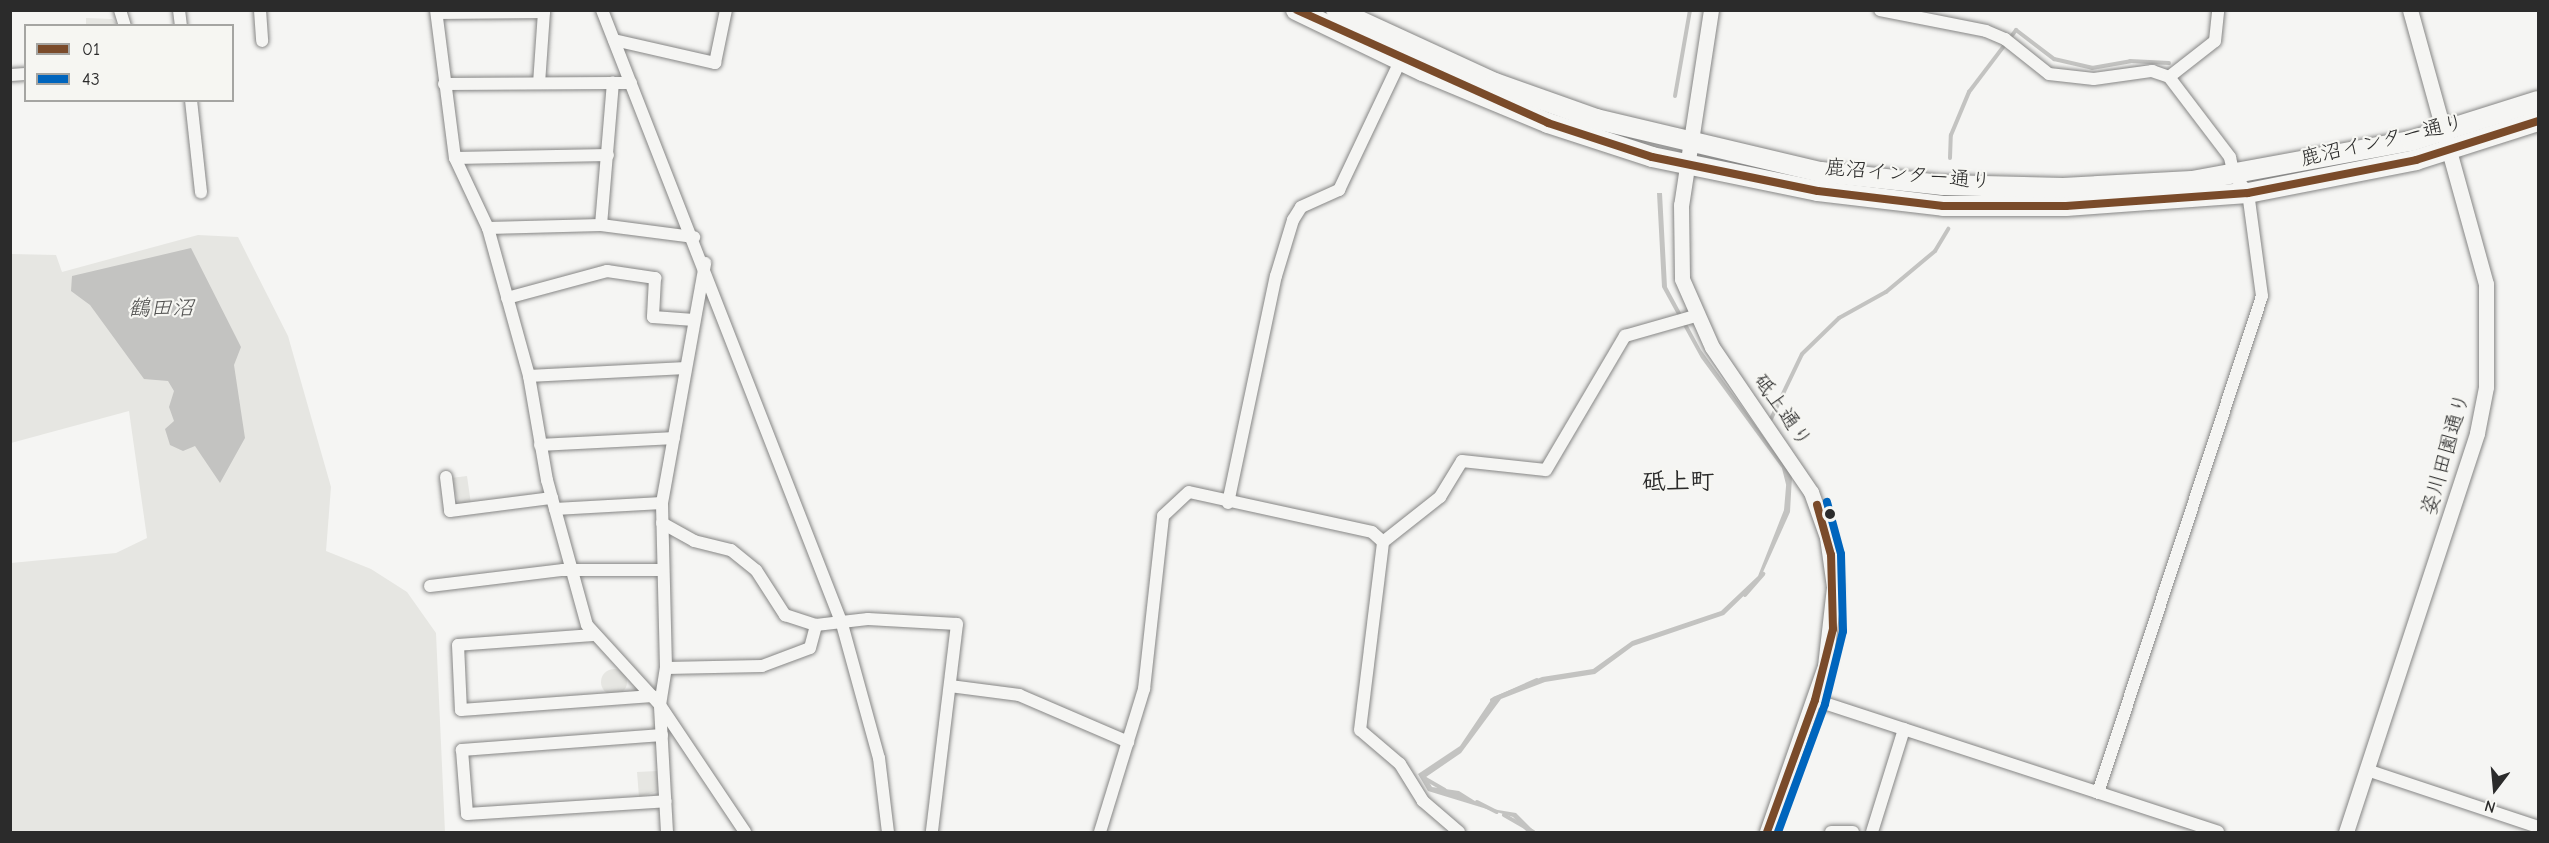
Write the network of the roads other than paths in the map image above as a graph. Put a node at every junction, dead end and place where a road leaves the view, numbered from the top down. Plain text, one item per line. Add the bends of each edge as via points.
1 (260, 10) edge
2 (602, 10) edge
3 (726, 10) edge
4 (1296, 10) edge
5 (1711, 10) edge
6 (1880, 10) edge
7 (2218, 10) edge
8 (2410, 10) edge
9 (437, 12) edge
10 (1342, 12) edge
11 (614, 40) junction
12 (262, 41) dead end
13 (1404, 52) junction
14 (2169, 77) junction
15 (539, 83) junction
16 (613, 83) junction
17 (631, 83) junction
18 (444, 84) junction
19 (2538, 101) edge
20 (191, 102) edge
21 (2538, 121) edge
22 (2447, 141) junction
23 (1689, 145) junction
24 (608, 156) junction
25 (455, 158) junction
26 (1686, 165) junction
27 (2234, 175) junction
28 (201, 192) dead end
29 (2248, 193) junction
30 (601, 225) junction
31 (488, 228) junction
32 (694, 237) junction
33 (705, 263) junction
34 (507, 298) junction
35 (1695, 316) junction
36 (694, 320) junction
37 (685, 368) junction
38 (529, 376) junction
39 (674, 438) junction
40 (540, 445) junction
41 (446, 477) dead end
42 (553, 503) junction
43 (662, 503) junction
44 (1228, 503) junction
45 (662, 523) junction
46 (1383, 542) junction
47 (659, 570) junction
48 (571, 572) junction
49 (430, 586) dead end
50 (842, 624) junction
51 (816, 625) junction
52 (593, 635) junction
53 (666, 668) junction
54 (950, 686) junction
55 (1815, 700) junction
56 (656, 701) junction
57 (1904, 729) junction
58 (662, 735) junction
59 (1128, 742) junction
60 (2367, 770) junction
61 (2098, 793) junction
62 (666, 801) junction
63 (2538, 826) edge
64 (667, 832) edge
65 (745, 832) edge
66 (888, 832) edge
67 (932, 832) edge
68 (1100, 832) edge
69 (1459, 832) edge
70 (1767, 832) edge
71 (1831, 832) edge
72 (1853, 832) edge
73 (1872, 832) edge
74 (2218, 832) edge
75 (2346, 832) edge

1 - 12 street
2 - 11 street
3 - 11 street via 715,63
4 - 13 main road, 鹿沼インター通り
5 - 23 street, 砥上通り
6 - 14 street via 1986,31 2005,39 2049,74 2094,79 2152,71
7 - 14 street via 2216,41
8 - 22 street, 姿川田園通り
9 - 15 street via 544,12
9 - 18 street
10 - 13 main road, 鹿沼インター通り
11 - 17 street
13 - 23 main road, 鹿沼インター通り via 1554,105
13 - 26 main road, 鹿沼インター通り via 1548,123
13 - 44 street via 1339,190 1301,207 1293,220 1276,276
14 - 27 street via 2230,157
15 - 16 street
15 - 18 street
16 - 17 street
16 - 24 street
17 - 32 street
18 - 25 street
19 - 22 main road, 鹿沼インター通り
20 - 28 street
21 - 22 main road, 鹿沼インター通り
22 - 27 main road, 鹿沼インター通り
22 - 29 main road, 鹿沼インター通り
22 - 60 street, 姿川田園通り via 2486,284 2486,387 2477,433
23 - 26 street, 砥上通り
23 - 27 main road, 鹿沼インター通り via 1821,172 1944,185 2063,188
24 - 25 street
24 - 30 street
25 - 31 street
26 - 29 main road, 鹿沼インター通り via 1818,191 1943,206 2066,207
26 - 35 street, 砥上通り via 1678,256
27 - 29 street
29 - 61 street via 2262,296
30 - 31 street
30 - 32 street
31 - 34 street
32 - 33 street
33 - 36 street
33 - 50 street
34 - 36 street via 607,271 655,278 653,317
34 - 38 street
35 - 46 street via 1625,336 1546,470 1462,461 1440,496
35 - 55 street, 砥上通り via 1796,464 1823,521 1834,609
36 - 37 street
37 - 38 street
37 - 39 street
38 - 40 street
39 - 40 street
39 - 43 street
40 - 42 street
41 - 42 street via 450,511
42 - 43 street
42 - 48 street
43 - 45 street
44 - 46 street via 1372,532
44 - 59 street via 1189,492 1163,516 1144,689
45 - 47 street
45 - 51 street via 694,541 731,550 756,570 786,615
46 - 69 street via 1360,730 1400,764 1423,801
47 - 48 street
47 - 53 street
48 - 49 street
48 - 52 street
50 - 51 street
50 - 54 street via 868,619 957,624
50 - 66 street via 879,758
51 - 53 street via 810,648 762,666
52 - 56 street
52 - 56 street via 458,645 461,710
53 - 56 street
54 - 59 street via 1019,695
54 - 67 street
55 - 57 street
55 - 70 street, 砥上通り
56 - 58 street
56 - 65 street
57 - 61 street
57 - 73 street
58 - 62 street
58 - 62 street via 462,750 467,814
59 - 68 street
60 - 63 street
60 - 75 street, 姿川田園通り
61 - 74 street
62 - 64 street
71 - 72 street

